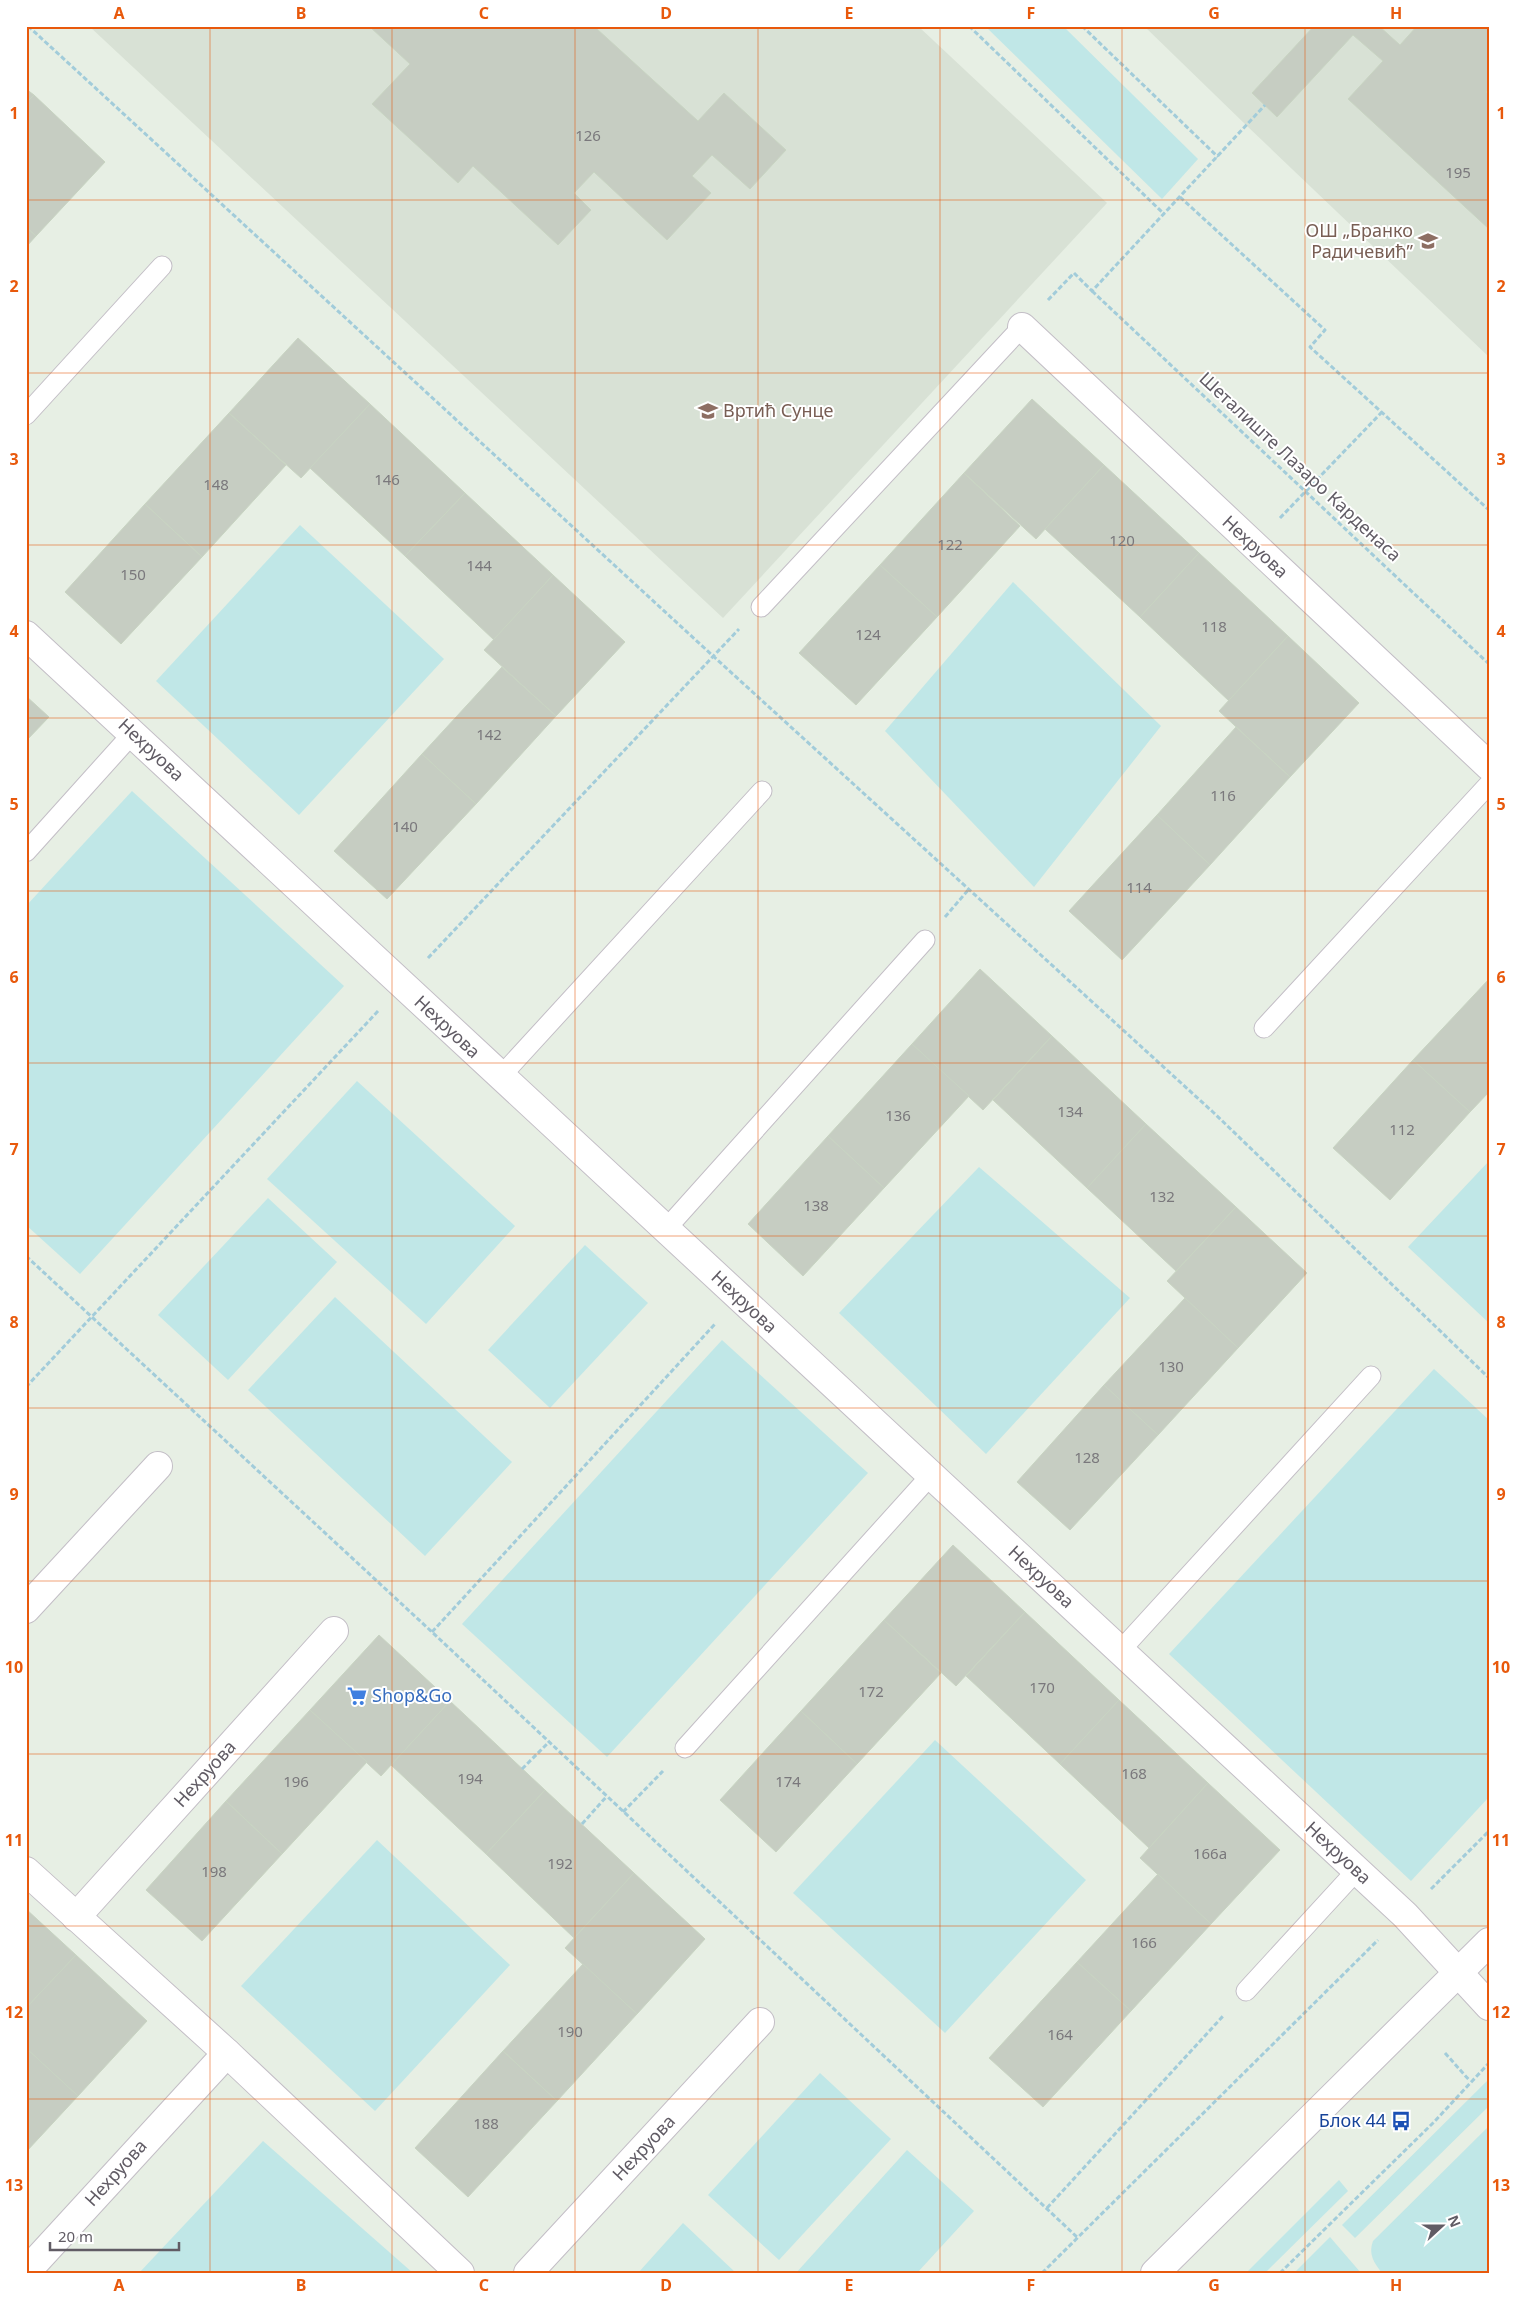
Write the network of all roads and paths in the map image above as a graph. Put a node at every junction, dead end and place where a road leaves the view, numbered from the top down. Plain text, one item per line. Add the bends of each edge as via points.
1 (28, 26) edge
2 (968, 26) edge
3 (1082, 26) edge
4 (1266, 105) dead end
5 (1218, 157) junction
6 (1180, 197) junction
7 (1164, 214) junction
8 (162, 266) dead end
9 (1092, 292) junction
10 (1022, 327) junction
11 (1382, 412) junction
12 (26, 415) edge
13 (1305, 491) junction
14 (1489, 510) edge
15 (1253, 545) junction
16 (761, 607) joint
17 (26, 635) edge
18 (712, 655) junction
19 (1489, 664) edge
20 (133, 733) junction
21 (1489, 766) edge
22 (1489, 784) edge
23 (762, 791) dead end
24 (26, 852) edge
25 (925, 940) dead end
26 (403, 985) junction
27 (1264, 1028) dead end
28 (501, 1076) junction
29 (666, 1229) junction
30 (26, 1256) edge
31 (739, 1298) junction
32 (92, 1317) junction
33 (1371, 1376) dead end
34 (1489, 1378) edge
35 (26, 1387) edge
36 (158, 1466) dead end
37 (931, 1475) junction
38 (26, 1609) edge
39 (334, 1631) dead end
40 (432, 1632) junction
41 (1120, 1651) junction
42 (549, 1742) junction
43 (685, 1748) joint
44 (522, 1768) dead end
45 (607, 1796) junction
46 (623, 1812) junction
47 (582, 1824) dead end
48 (1489, 1831) edge
49 (1357, 1870) junction
50 (26, 1871) edge
51 (1405, 1915) junction
52 (76, 1917) junction
53 (1489, 1942) edge
54 (1458, 1972) junction
55 (1246, 1992) joint
56 (1489, 2006) edge
57 (760, 2022) dead end
58 (1445, 2053) dead end
59 (227, 2054) junction
60 (1489, 2063) edge
61 (1470, 2081) junction
62 (1047, 2208) junction
63 (1078, 2238) junction
64 (26, 2272) edge
65 (460, 2273) edge
66 (528, 2273) edge
67 (1042, 2273) edge
68 (1155, 2273) edge
69 (1280, 2273) edge

1 - 18 path
2 - 7 path
3 - 5 path
4 - 5 path
5 - 6 path
6 - 7 path
6 - 11 path via 1325,330 1310,347
7 - 9 path
8 - 12 lane
9 - 10 path, Шеталиште Лазаро Карденаса via 1074,274
9 - 13 path, Шеталиште Лазаро Карденаса
10 - 15 street, Нехруова
10 - 16 lane
11 - 13 path
11 - 14 path
13 - 15 path
13 - 19 path, Шеталиште Лазаро Карденаса
15 - 21 street, Нехруова
16 - 18 path
17 - 20 street, Нехруова
18 - 26 path
18 - 34 path via 1214,1113
20 - 24 lane
20 - 26 street, Нехруова
22 - 27 lane
23 - 28 lane
25 - 29 lane
26 - 28 street, Нехруова
26 - 32 path
28 - 29 street, Нехруова
29 - 31 street, Нехруова
30 - 32 path
31 - 37 street, Нехруова
31 - 40 path
32 - 35 path
32 - 40 path
33 - 41 lane
36 - 38 street
37 - 41 street, Нехруова
37 - 43 lane
39 - 52 street, Нехруова
40 - 42 path
41 - 49 street, Нехруова
42 - 44 path
42 - 45 path
43 - 46 path
45 - 46 path
45 - 47 path
46 - 62 path
48 - 51 path
49 - 51 street, Нехруова
49 - 55 lane
50 - 52 street
51 - 54 street, Нехруова
51 - 63 path
52 - 59 street
53 - 54 street
54 - 56 street, Нехруова
54 - 68 street
55 - 62 path
57 - 66 street, Нехруова
58 - 61 path
59 - 64 street, Нехруова
59 - 65 street
60 - 61 path
61 - 69 path via 1434,2122
62 - 63 path
63 - 67 path

